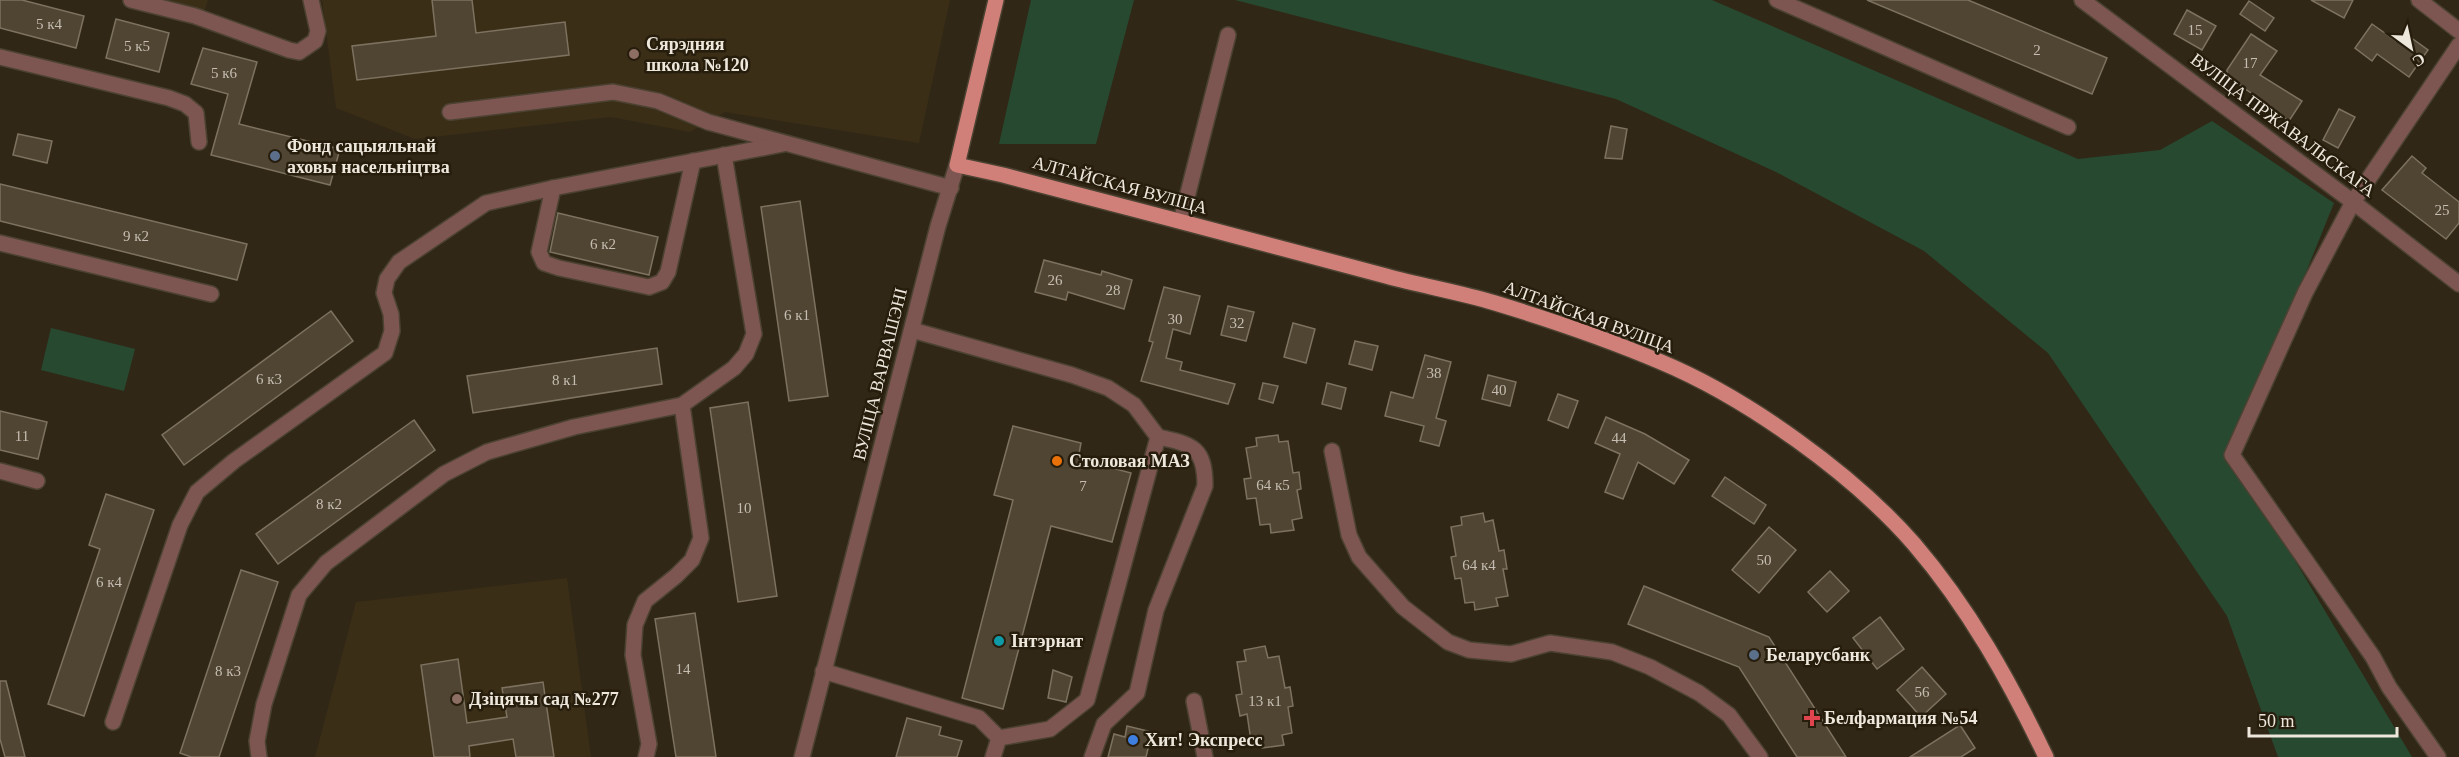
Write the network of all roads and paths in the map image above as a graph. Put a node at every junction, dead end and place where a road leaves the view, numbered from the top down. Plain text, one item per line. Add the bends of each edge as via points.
1 (131, 0) edge
2 (311, 0) edge
3 (996, 0) edge
4 (1777, 0) edge
5 (2082, 0) edge
6 (2419, 0) edge
7 (2459, 31) edge
8 (1228, 36) dead end
9 (2459, 45) edge
10 (0, 57) edge
11 (450, 112) dead end
12 (2068, 127) dead end
13 (200, 142) dead end
14 (783, 144) junction
15 (723, 155) junction
16 (693, 161) junction
17 (957, 165) junction
18 (553, 188) junction
19 (951, 188) junction
20 (2353, 202) junction
21 (1181, 221) junction
22 (0, 243) edge
23 (2459, 284) edge
24 (211, 294) dead end
25 (912, 330) junction
26 (682, 405) junction
27 (1158, 437) junction
28 (1332, 451) dead end
29 (0, 471) edge
30 (37, 481) dead end
31 (823, 671) junction
32 (1194, 701) dead end
33 (113, 722) dead end
34 (999, 738) junction
35 (1758, 756) edge
36 (259, 757) edge
37 (646, 757) edge
38 (802, 757) edge
39 (993, 757) edge
40 (1092, 757) edge
41 (1205, 757) edge
42 (2046, 757) edge
43 (2438, 757) edge

1 - 2 street via 195,16 299,52 315,41 318,31
3 - 17 main road, ВУЛІЦА ВАРВАШЭНІ
4 - 12 street
5 - 20 street, ВУЛІЦА ПРЖАВАЛЬСКАГА
6 - 7 street
8 - 21 street
9 - 20 street
10 - 13 street via 185,104 196,113
11 - 14 street via 613,92 658,101 708,122
14 - 15 street
14 - 19 street
15 - 16 street
15 - 26 street via 754,334 746,354 734,368
16 - 18 street
16 - 18 street via 668,272 662,282 649,287 544,263 539,252
17 - 19 street, ВУЛІЦА ВАРВАШЭНІ
17 - 21 main road, АЛТАЙСКАЯ ВУЛІЦА
18 - 33 street via 486,203 399,262 387,279 384,293 392,330 385,353 197,492 180,525
19 - 25 street, ВУЛІЦА ВАРВАШЭНІ
20 - 23 street, ВУЛІЦА ПРЖАВАЛЬСКАГА
20 - 43 street via 2305,293 2232,455
21 - 42 main road, АЛТАЙСКАЯ ВУЛІЦА via 1502,305 1663,363 1730,397 1798,441 1914,544 1972,621 2020,702
22 - 24 street
25 - 27 street via 1108,388 1134,405
25 - 31 street, ВУЛІЦА ВАРВАШЭНІ
26 - 36 street via 574,427 487,452 444,474 326,562 299,595 264,704 257,741
26 - 37 street via 701,538 692,560 645,601 635,625 633,656 649,744
27 - 34 street via 1087,700 1050,729
27 - 40 street via 1197,450 1205,467 1205,486 1156,609 1137,693 1104,724
28 - 35 street via 1348,535 1359,557 1403,607 1448,642 1469,650 1511,654 1550,643 1612,652 1699,693 1729,715
29 - 30 street
31 - 34 street via 979,718
31 - 38 street, ВУЛІЦА ВАРВАШЭНІ
32 - 41 street
34 - 39 street

